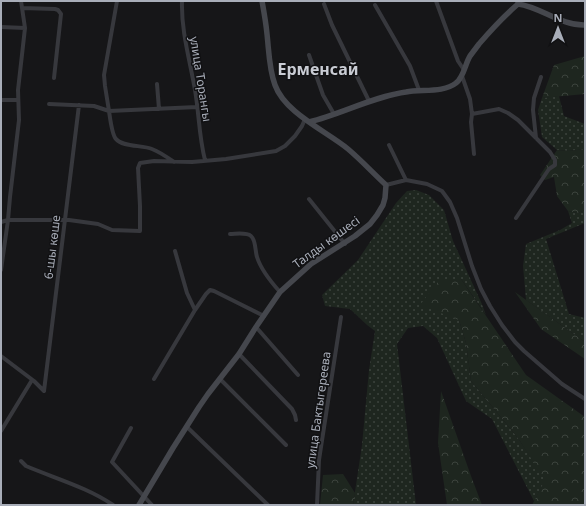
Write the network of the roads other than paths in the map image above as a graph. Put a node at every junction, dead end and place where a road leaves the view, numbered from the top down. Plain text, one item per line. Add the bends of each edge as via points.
1 (21, 1) edge
2 (117, 1) edge
3 (182, 1) edge
4 (262, 1) edge
5 (436, 1) edge
6 (518, 2) edge
7 (324, 4) dead end
8 (376, 5) dead end
9 (22, 8) junction
10 (585, 24) edge
11 (1, 27) edge
12 (25, 28) junction
13 (309, 55) dead end
14 (463, 73) junction
15 (541, 77) dead end
16 (54, 78) dead end
17 (157, 84) dead end
18 (419, 90) junction
19 (1, 100) edge
20 (18, 100) junction
21 (369, 101) junction
22 (49, 104) dead end
23 (79, 105) junction
24 (197, 107) junction
25 (159, 109) junction
26 (109, 111) junction
27 (334, 114) junction
28 (472, 114) junction
29 (307, 121) junction
30 (536, 138) junction
31 (389, 145) dead end
32 (474, 154) dead end
33 (205, 160) junction
34 (175, 162) junction
35 (406, 180) junction
36 (386, 185) junction
37 (309, 199) dead end
38 (516, 218) dead end
39 (8, 220) junction
40 (65, 220) junction
41 (1, 222) edge
42 (230, 234) dead end
43 (345, 244) junction
44 (175, 251) dead end
45 (1, 270) edge
46 (280, 292) junction
47 (195, 310) junction
48 (264, 316) junction
49 (341, 317) dead end
50 (256, 327) junction
51 (240, 354) junction
52 (1, 356) edge
53 (298, 375) dead end
54 (220, 379) junction
55 (32, 380) junction
56 (154, 380) dead end
57 (585, 399) edge
58 (296, 420) dead end
59 (187, 427) junction
60 (131, 428) dead end
61 (1, 431) edge
62 (286, 445) dead end
63 (21, 461) dead end
64 (144, 497) junction
65 (113, 505) edge
66 (139, 505) edge
67 (152, 505) edge
68 (268, 505) edge
69 (317, 505) edge

1 - 9 street
2 - 26 street via 104,75
3 - 24 street, улица Торангы via 183,27
4 - 29 street via 269,63 275,87
5 - 14 street
6 - 10 street via 563,21
6 - 14 street via 487,34 470,56
7 - 21 street
8 - 18 street via 410,66
9 - 12 street
9 - 16 street via 55,9 61,14
11 - 12 street
12 - 20 street
13 - 27 street via 323,95
14 - 18 street via 458,82 447,88
14 - 28 street
15 - 30 street via 533,110
17 - 25 street
18 - 21 street
19 - 20 street
20 - 39 street via 19,120
21 - 27 street
22 - 23 street
23 - 26 street
23 - 40 street, 6-шы көше
24 - 25 street
24 - 33 street, улица Торангы
25 - 26 street
26 - 34 street via 117,141 152,149
27 - 29 street via 325,119
28 - 30 street via 499,109 518,120
28 - 32 street
29 - 33 street via 285,146 276,151
29 - 36 street via 347,149
30 - 38 street via 550,152 555,165 549,169
31 - 35 street
33 - 34 street
34 - 40 street via 140,163 140,231 112,230 98,224
35 - 36 street
35 - 57 street via 442,190 457,218 481,289 502,325 524,351 562,384
36 - 43 street, Талды көшесі via 383,205 377,215
37 - 43 street
39 - 40 street
39 - 41 street
39 - 45 street
40 - 55 street, 6-шы көше via 44,391
42 - 46 street via 250,234 257,257 269,279
43 - 46 street, Талды көшесі via 312,264
44 - 47 street via 187,293
46 - 48 street, Талды көшесі
47 - 48 street via 210,290
47 - 56 street
48 - 50 street, Талды көшесі
49 - 69 street, улица Бактыгереева via 319,460
50 - 51 street, Талды көшесі
50 - 53 street
51 - 54 street, Талды көшесі
51 - 58 street via 292,409
52 - 55 street
54 - 59 street, Талды көшесі
54 - 62 street
55 - 61 street
59 - 64 street, Талды көшесі
59 - 68 street
60 - 64 street via 112,462
63 - 65 street via 26,466 94,494
64 - 66 street, Талды көшесі
64 - 67 street

